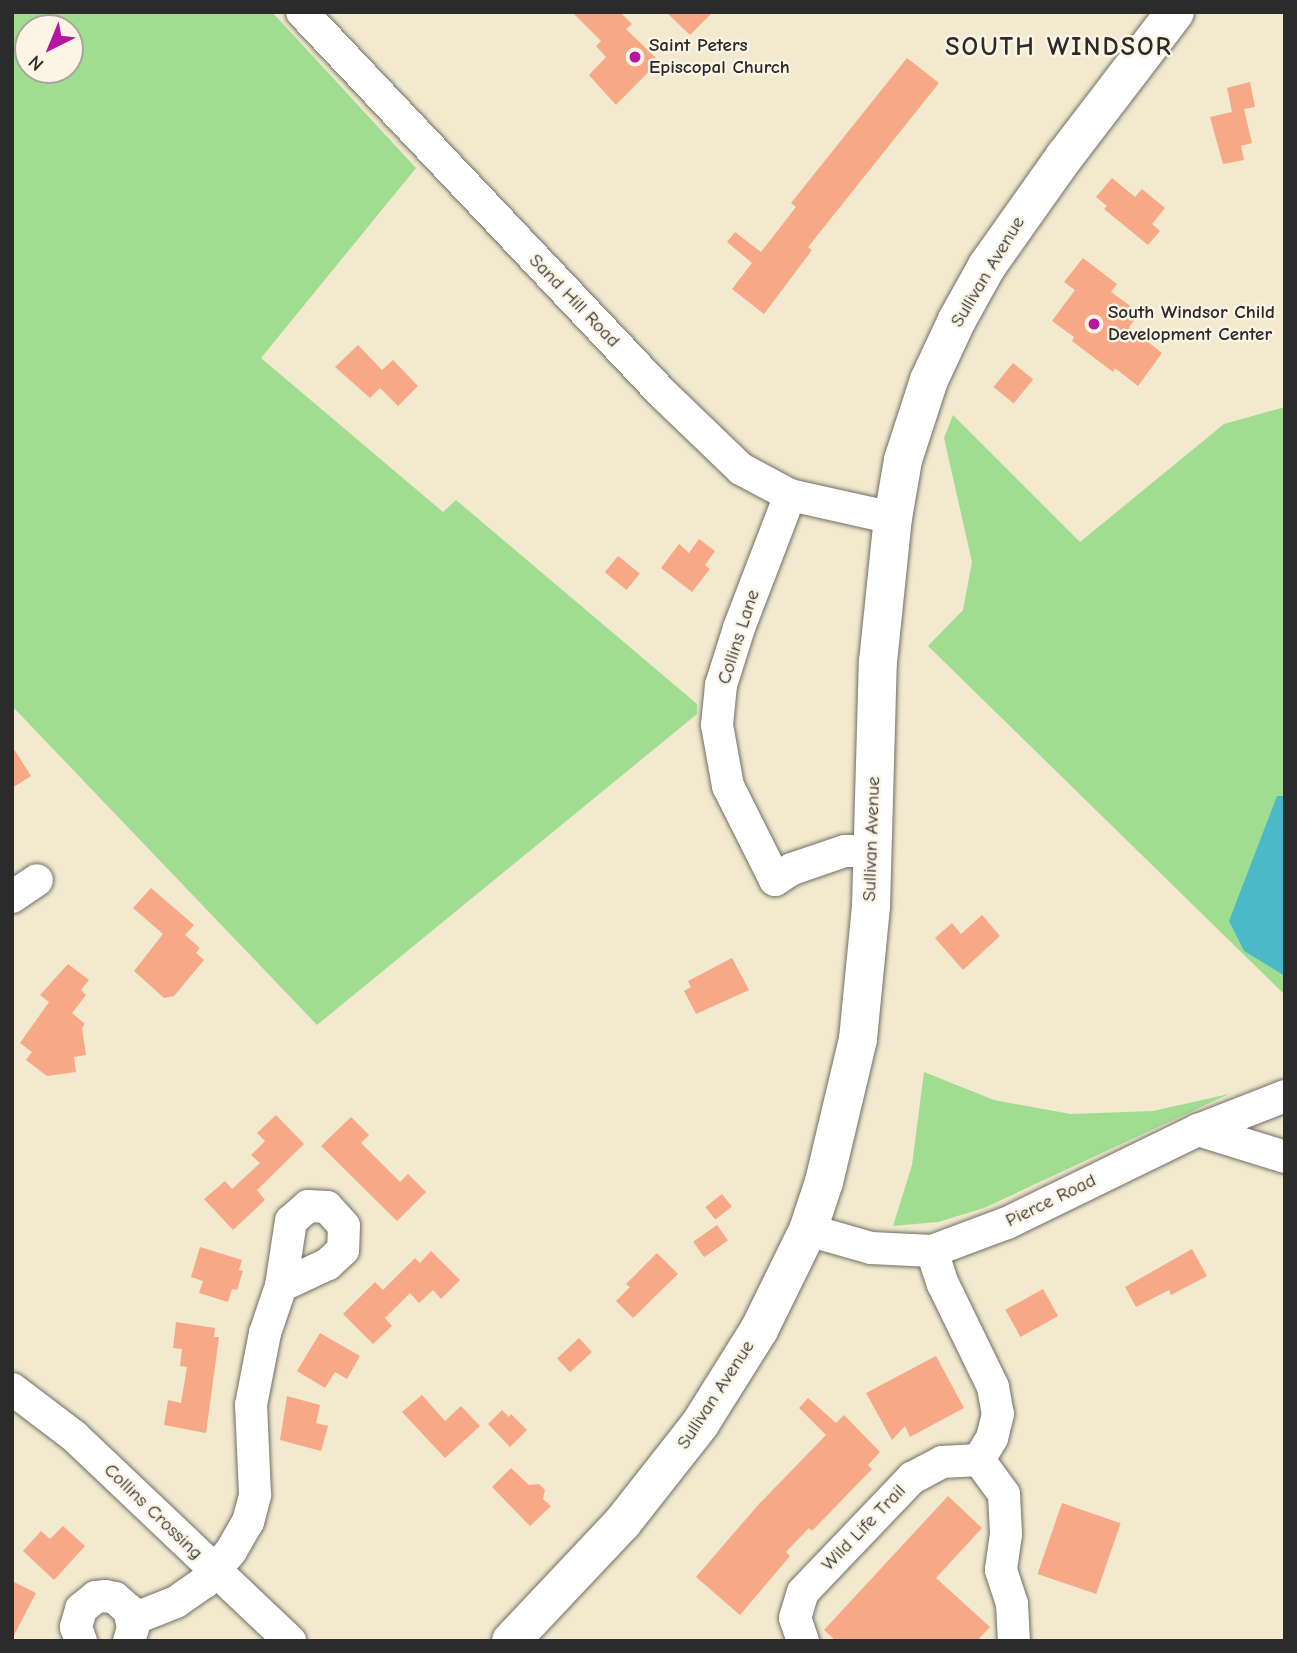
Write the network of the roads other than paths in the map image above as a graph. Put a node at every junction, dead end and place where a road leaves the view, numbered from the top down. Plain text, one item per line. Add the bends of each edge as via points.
1 (302, 12) edge
2 (1175, 12) edge
3 (790, 495) junction
4 (893, 518) junction
5 (872, 850) junction
6 (1285, 1096) edge
7 (1198, 1130) junction
8 (1285, 1157) edge
9 (808, 1230) junction
10 (932, 1251) junction
11 (281, 1286) dead end
12 (12, 1389) edge
13 (979, 1460) junction
14 (214, 1572) junction
15 (131, 1630) edge
16 (81, 1641) edge
17 (290, 1641) edge
18 (512, 1641) edge
19 (803, 1641) edge
20 (1014, 1641) edge

1 - 3 street, Sand Hill Road via 662,393 741,469
2 - 4 main road, Sullivan Avenue via 1027,208 963,309 925,391 903,460
3 - 4 street, Sand Hill Road
3 - 5 street, Collins Lane via 721,685 717,725 727,786 775,880 792,869 845,851
4 - 5 main road, Sullivan Avenue via 878,662
5 - 9 main road, Sullivan Avenue via 858,1039 831,1159
6 - 7 street, Pierce Road
7 - 8 street
7 - 10 street, Pierce Road via 1007,1223
9 - 10 street, Pierce Road via 871,1248
9 - 18 main road, Sullivan Avenue via 759,1330 700,1424 623,1522
10 - 13 street via 993,1387 998,1414 992,1438
11 - 14 street via 265,1333 251,1405 255,1495 248,1522
12 - 14 street, Collins Crossing via 74,1436
13 - 19 street, Wild Life Trail via 943,1462 912,1478 803,1591 795,1618
13 - 20 street via 1004,1494 1006,1534 1001,1570 1012,1604
14 - 15 street
14 - 17 street, Collins Crossing
15 - 16 street via 123,1603 96,1597 77,1617

